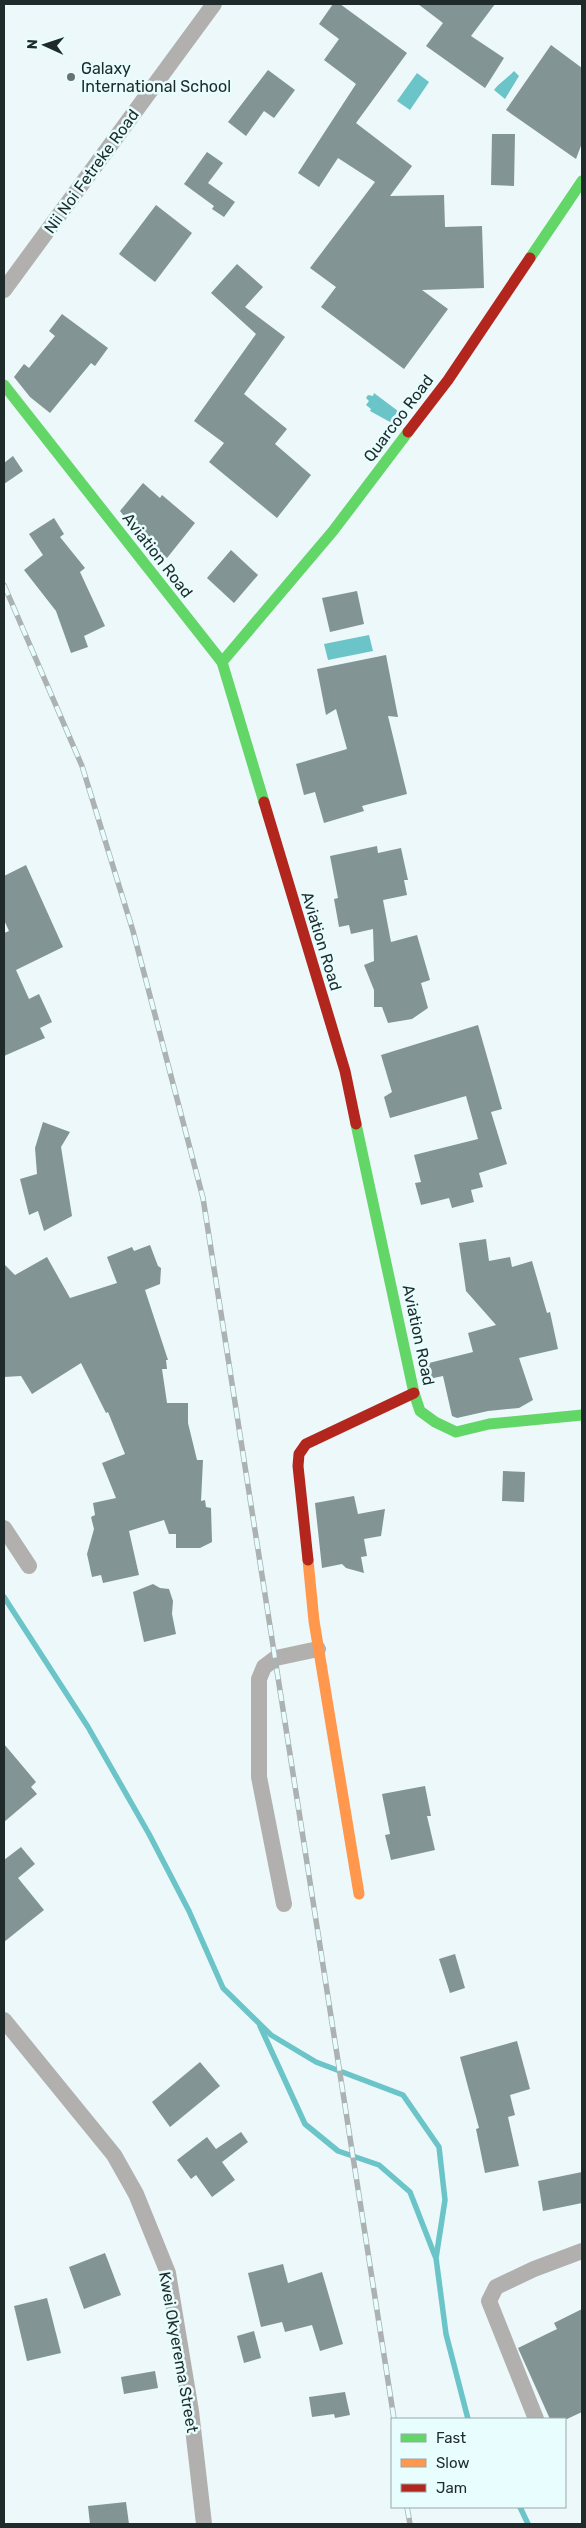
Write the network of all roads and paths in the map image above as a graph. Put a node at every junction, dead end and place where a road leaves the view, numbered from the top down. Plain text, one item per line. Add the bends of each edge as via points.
1 (214, 4) edge
2 (582, 181) edge
3 (4, 290) edge
4 (4, 385) edge
5 (222, 662) junction
6 (414, 1394) junction
7 (582, 1415) edge
8 (4, 1528) edge
9 (29, 1566) dead end
10 (318, 1649) junction
11 (359, 1894) dead end
12 (284, 1904) dead end
13 (4, 2020) edge
14 (582, 2251) edge
15 (536, 2418) edge
16 (204, 2524) edge

1 - 3 street, Nii Noi Fetreke Road
2 - 5 street, Quarcoo Road via 442,388 333,532
4 - 5 street, Aviation Road
5 - 6 street, Aviation Road via 345,1072
6 - 7 street, Aviation Road via 420,1411 456,1432 490,1424
6 - 10 street via 306,1444 299,1454 307,1573
8 - 9 street
10 - 11 street
10 - 12 street via 276,1658 264,1667 259,1679 259,1777
13 - 16 street, Kwei Okyerema Street via 114,2155 136,2194 168,2273 191,2411
14 - 15 street via 496,2287 489,2301

